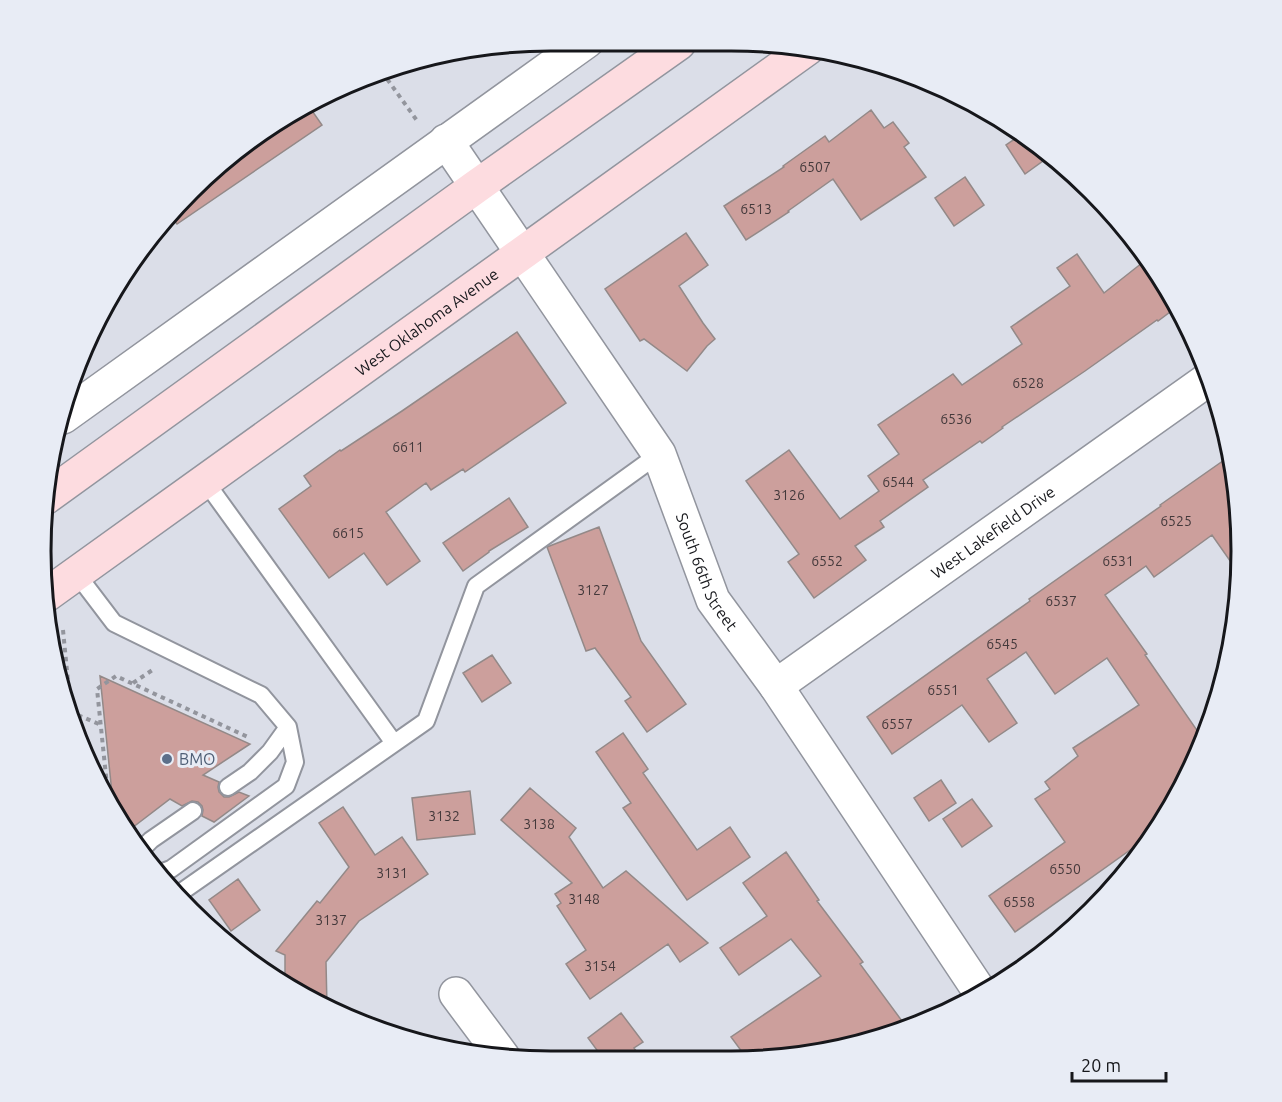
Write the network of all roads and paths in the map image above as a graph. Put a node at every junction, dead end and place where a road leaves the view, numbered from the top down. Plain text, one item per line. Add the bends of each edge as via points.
1 (573, 51) edge
2 (668, 51) edge
3 (798, 55) edge
4 (388, 79) edge
5 (442, 145) junction
6 (477, 186) junction
7 (523, 252) junction
8 (1202, 384) edge
9 (71, 411) edge
10 (658, 454) junction
11 (205, 480) junction
12 (55, 491) edge
13 (76, 573) junction
14 (52, 587) edge
15 (63, 630) dead end
16 (68, 679) edge
17 (776, 686) junction
18 (79, 716) edge
19 (101, 726) junction
20 (288, 727) junction
21 (394, 744) junction
22 (270, 752) junction
23 (106, 778) edge
24 (228, 787) dead end
25 (193, 811) dead end
26 (146, 844) edge
27 (167, 871) edge
28 (184, 890) edge
29 (976, 986) edge
30 (456, 994) dead end
31 (496, 1048) edge

1 - 5 street
2 - 6 main road
3 - 7 main road, West Oklahoma Avenue
4 - 5 path
5 - 6 street, South 66th Street
5 - 9 street
6 - 7 street, South 66th Street
6 - 12 main road
7 - 10 street, South 66th Street
7 - 11 main road, West Oklahoma Avenue
8 - 17 street, West Lakefield Drive
10 - 17 street, South 66th Street via 713,600
10 - 21 lane via 476,586 426,721
11 - 13 main road, West Oklahoma Avenue
11 - 21 lane
13 - 14 main road, West Oklahoma Avenue
13 - 20 lane via 114,623 261,695
15 - 16 path
17 - 29 street, South 66th Street
18 - 19 path
19 - 22 path via 97,689 116,676 250,738
19 - 23 path
20 - 22 lane
20 - 27 lane via 295,762 286,786
21 - 28 lane
22 - 24 lane
25 - 26 lane
30 - 31 street

